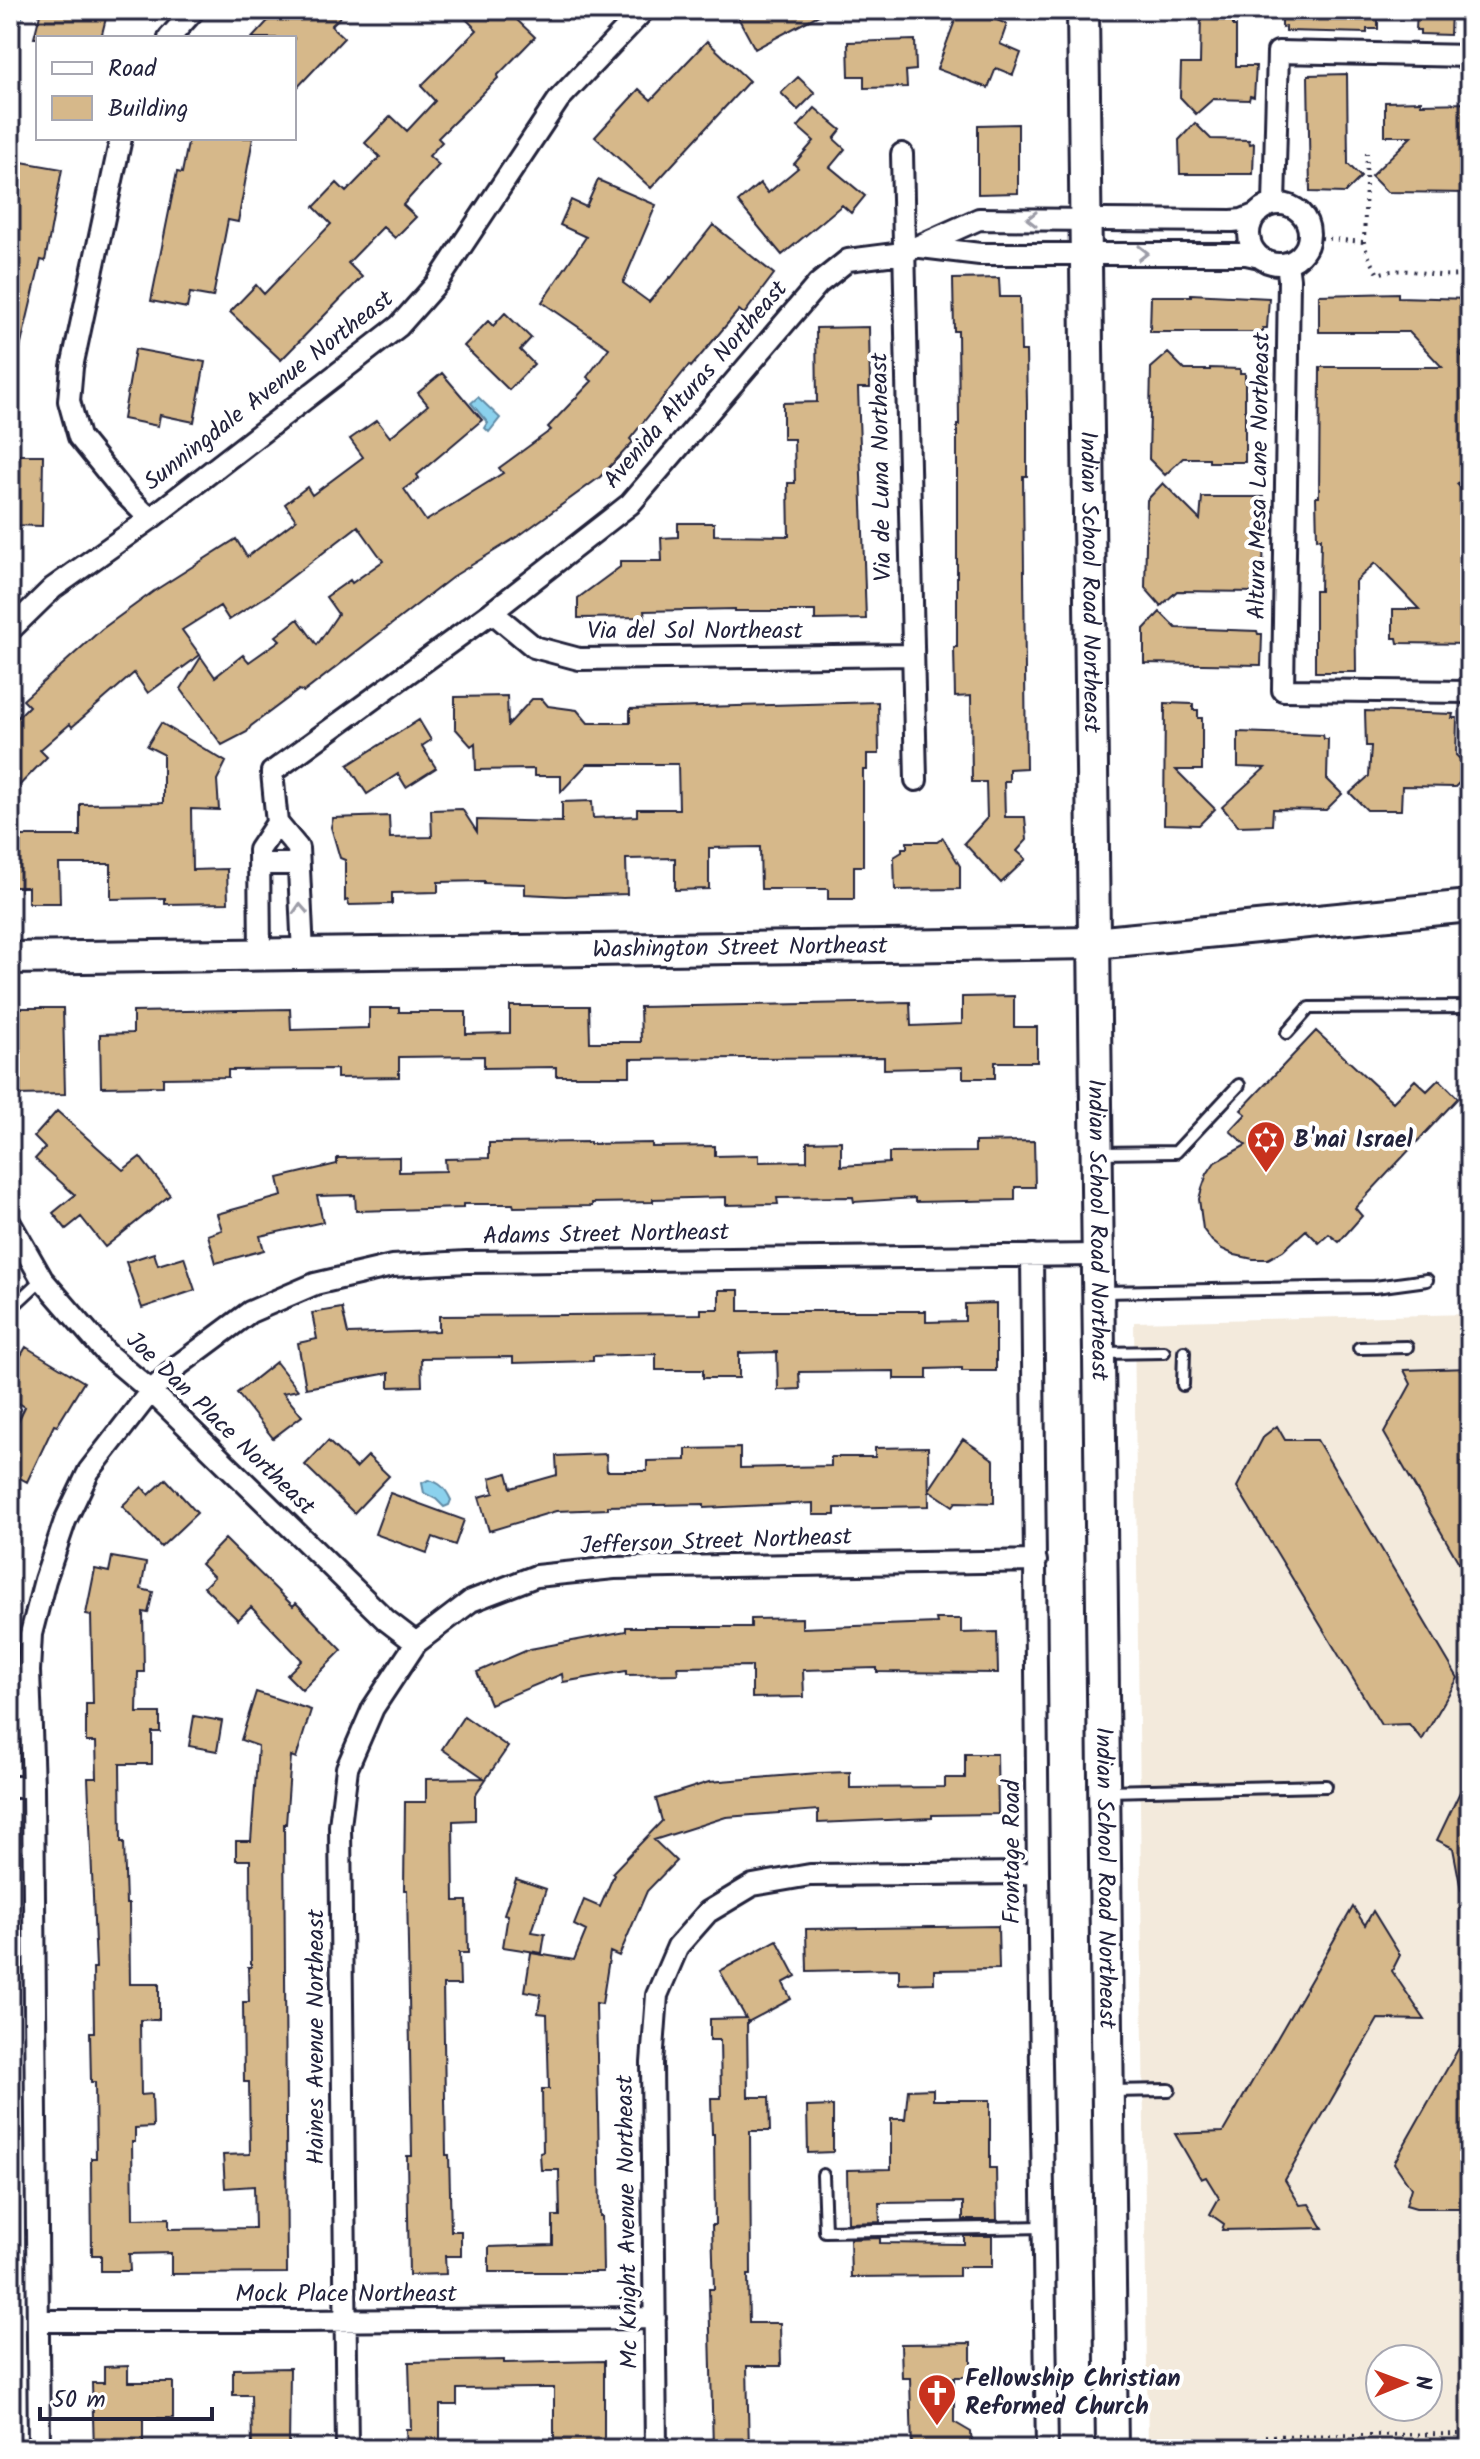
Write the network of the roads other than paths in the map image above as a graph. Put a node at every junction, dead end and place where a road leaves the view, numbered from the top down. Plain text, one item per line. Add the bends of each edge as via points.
1 (194, 10) edge
2 (644, 10) edge
3 (1083, 10) edge
4 (171, 36) edge
5 (1470, 56) edge
6 (121, 140) edge
7 (902, 154) dead end
8 (1266, 209) junction
9 (1086, 219) junction
10 (912, 250) junction
11 (1086, 254) junction
12 (1260, 257) junction
13 (1287, 263) junction
14 (150, 519) junction
15 (492, 612) junction
16 (10, 630) edge
17 (912, 655) junction
18 (1470, 692) edge
19 (916, 780) dead end
20 (277, 823) junction
21 (260, 864) junction
22 (298, 864) junction
23 (1470, 906) edge
24 (1094, 943) junction
25 (260, 954) junction
26 (303, 954) junction
27 (10, 958) edge
28 (1470, 1007) edge
29 (1287, 1033) dead end
30 (1239, 1085) dead end
31 (1096, 1153) junction
32 (10, 1223) edge
33 (1032, 1255) junction
34 (1098, 1255) junction
35 (42, 1279) junction
36 (1427, 1280) dead end
37 (1098, 1292) junction
38 (10, 1309) edge
39 (1407, 1347) dead end
40 (1359, 1348) dead end
41 (1164, 1352) dead end
42 (1184, 1352) dead end
43 (1099, 1353) junction
44 (1183, 1385) dead end
45 (151, 1391) junction
46 (1036, 1561) junction
47 (416, 1643) junction
48 (1326, 1786) dead end
49 (10, 1787) edge
50 (33, 1787) junction
51 (1104, 1791) junction
52 (1038, 1873) junction
53 (1169, 2090) dead end
54 (1108, 2091) junction
55 (823, 2175) dead end
56 (1043, 2227) junction
57 (655, 2318) junction
58 (38, 2321) junction
59 (345, 2321) junction
60 (39, 2449) edge
61 (347, 2449) edge
62 (656, 2449) edge
63 (1047, 2449) edge
64 (1112, 2449) edge

1 - 4 street
2 - 14 street, Sunningdale Avenue Northeast via 559,99 437,283 399,326
3 - 9 street, Indian School Road Northeast
5 - 8 street via 1278,52
6 - 14 street via 69,401 79,437
7 - 10 street, Via de Luna Northeast
8 - 9 street, Avenida Alturas Northeast via 1232,221
8 - 12 street via 1251,222 1249,232
8 - 13 street via 1285,204 1307,224 1303,252
9 -> 10 street, Avenida Alturas Northeast via 979,219
9 - 11 street, Indian School Road Northeast
10 - 11 street
10 - 15 street, Avenida Alturas Northeast via 848,260 818,284 630,504
10 - 17 street, Via de Luna Northeast
11 -> 12 street
11 - 24 street, Indian School Road Northeast
12 - 13 street
13 - 18 street, Altura Mesa Lane Northeast via 1283,690
14 - 16 street, Sunningdale Avenue Northeast via 53,588
15 - 17 street, Via del Sol Northeast via 534,647 579,659
15 - 20 street, Avenida Alturas Northeast via 272,772
17 - 19 street, Via de Luna Northeast
20 - 21 street via 259,850
20 - 22 street, Avenida Alturas Northeast via 298,848
21 - 22 street
21 - 25 street
26 -> 22 street, Avenida Alturas Northeast
23 - 24 street, Washington Street Northeast
24 - 26 street, Washington Street Northeast
24 - 31 street, Indian School Road Northeast
25 - 26 street, Washington Street Northeast
25 - 27 street, Washington Street Northeast
28 - 29 lane via 1309,1008
30 - 31 lane via 1176,1152
31 - 34 street, Indian School Road Northeast
32 - 35 street, Joe Dan Place Northeast
33 - 34 street, Adams Street Northeast
33 - 45 street, Adams Street Northeast via 392,1266 315,1284 250,1312
33 - 46 street, Frontage Road
34 - 37 street, Indian School Road Northeast
35 - 38 lane
35 - 45 street, Joe Dan Place Northeast via 106,1353
36 - 37 lane via 1375,1287
37 - 43 street, Indian School Road Northeast
39 - 40 lane
41 - 43 lane
42 - 44 lane
43 - 51 street, Indian School Road Northeast
45 - 47 street, Joe Dan Place Northeast via 386,1620
45 - 50 street, Adams Street Northeast via 89,1471 45,1580 31,1634
46 - 47 street, Jefferson Street Northeast via 614,1568 536,1576 471,1601
46 - 52 street, Frontage Road
47 - 59 street, Haines Avenue Northeast via 373,1708 347,1768 340,1826
48 - 51 lane
49 - 50 street
50 - 58 street, Adams Street Northeast
51 - 54 street, Indian School Road Northeast
52 - 56 street, Frontage Road
52 - 57 street, Mc Knight Avenue Northeast via 810,1875 753,1885 708,1912 678,1946 657,1995 652,2063
53 - 54 lane
54 - 64 street, Indian School Road Northeast
55 - 56 lane via 825,2231
56 - 63 street, Frontage Road
57 - 59 street, Mock Place Northeast
57 - 62 street, Mc Knight Avenue Northeast
58 - 59 street, Mock Place Northeast
58 - 60 street, Adams Street Northeast
59 - 61 street, Haines Avenue Northeast

